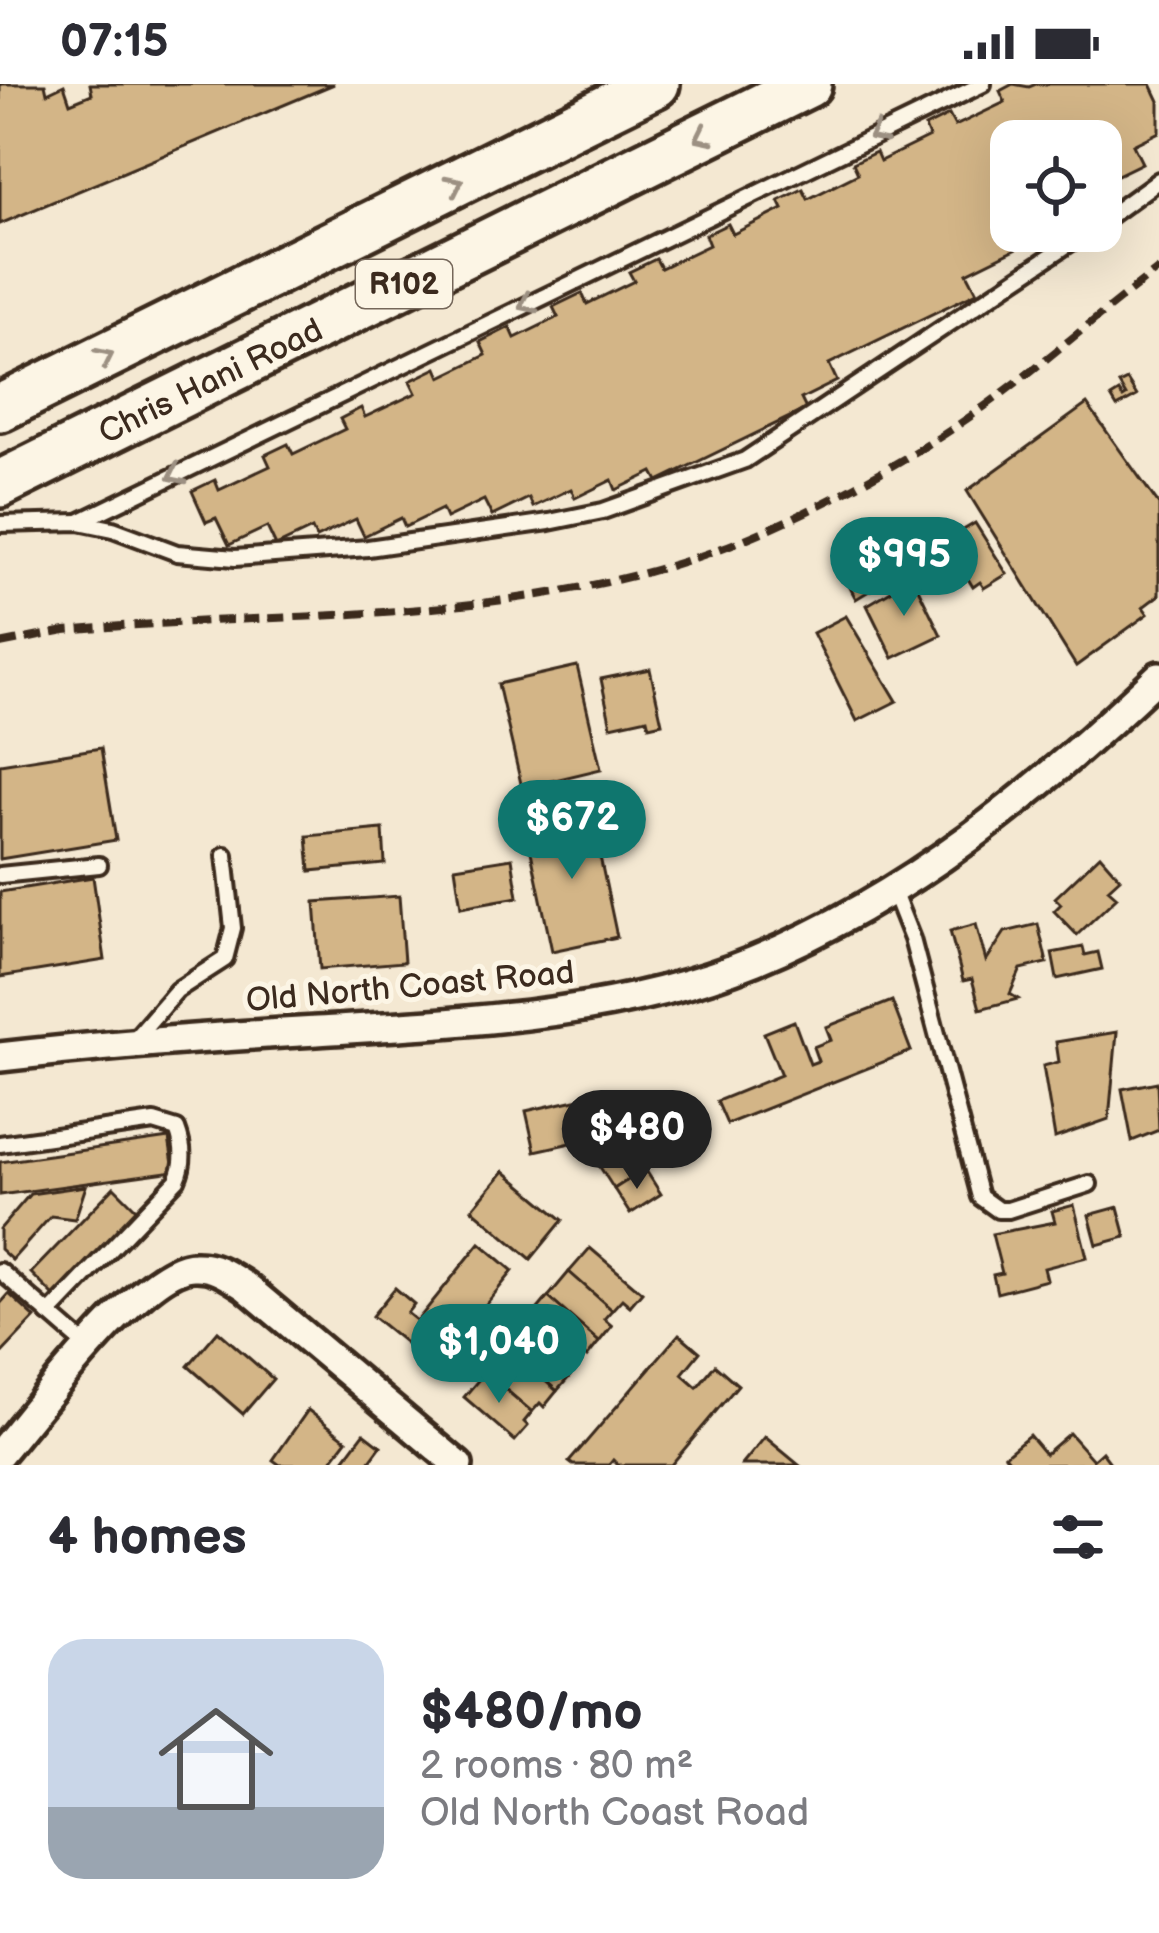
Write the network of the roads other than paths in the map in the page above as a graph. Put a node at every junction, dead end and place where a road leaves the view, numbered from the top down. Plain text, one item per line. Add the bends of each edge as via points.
1 (656, 84) edge
2 (808, 84) edge
3 (983, 84) edge
4 (1159, 180) edge
5 (1122, 207) edge
6 (1057, 252) edge
7 (0, 408) edge
8 (0, 484) edge
9 (79, 522) junction
10 (0, 524) edge
11 (1159, 676) edge
12 (225, 855) dead end
13 (99, 865) dead end
14 (0, 875) edge
15 (893, 891) junction
16 (131, 1042) junction
17 (0, 1057) edge
18 (0, 1144) edge
19 (1089, 1184) dead end
20 (0, 1271) edge
21 (49, 1315) junction
22 (90, 1349) junction
23 (0, 1453) edge
24 (458, 1465) edge

7 -> 1 main road, Chris Hani Road / R102
2 -> 8 main road, Chris Hani Road / R102
3 -> 9 lane
4 - 5 lane
6 - 9 lane via 745,460 603,511 429,540 236,558 177,553
9 - 10 lane
11 - 15 street, Old North Coast Road via 1031,792
12 - 16 lane via 233,928 225,958 177,990
13 - 14 lane
15 - 16 street, Old North Coast Road via 751,962 612,1002
15 - 19 lane via 980,1197 1007,1210
16 - 17 street, Old North Coast Road
18 - 21 lane via 154,1122 177,1129 182,1141 177,1180
20 - 21 lane
21 - 22 lane
22 - 23 street
22 - 24 street via 154,1280 194,1265 220,1270

